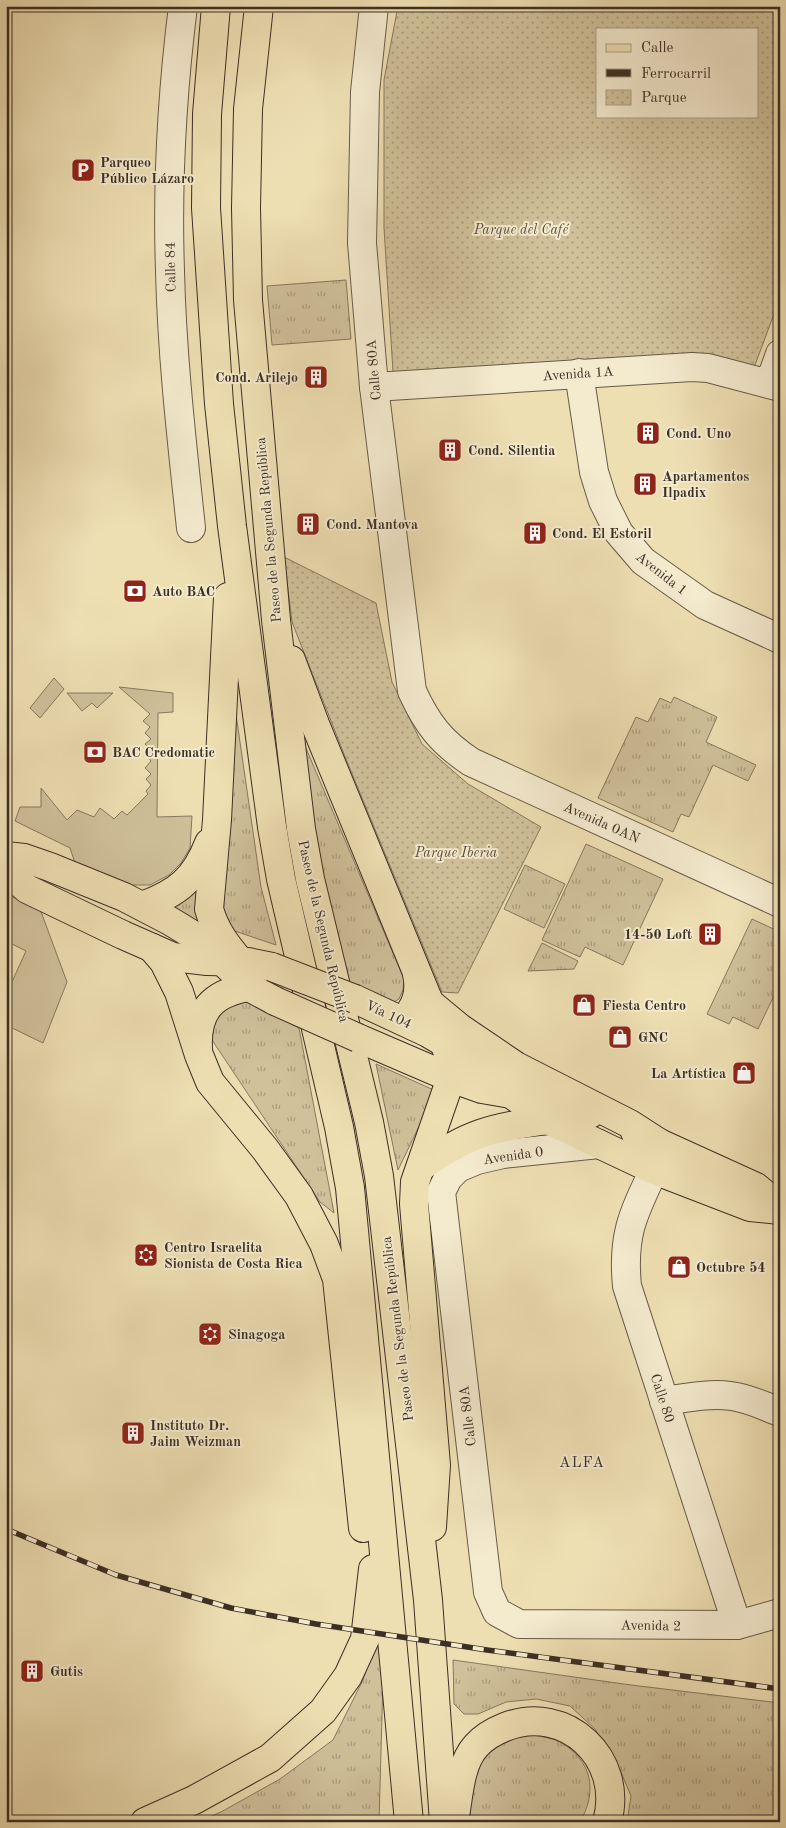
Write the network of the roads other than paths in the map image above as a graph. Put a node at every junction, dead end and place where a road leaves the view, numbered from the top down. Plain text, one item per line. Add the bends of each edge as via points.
1 (183, 6) edge
2 (216, 6) edge
3 (259, 6) edge
4 (374, 6) edge
5 (780, 354) edge
6 (579, 373) junction
7 (774, 385) edge
8 (374, 387) junction
9 (232, 526) junction
10 (191, 528) dead end
11 (276, 620) junction
12 (780, 639) edge
13 (432, 728) joint
14 (217, 820) junction
15 (6, 856) edge
16 (6, 870) edge
17 (780, 903) edge
18 (142, 906) junction
19 (152, 948) junction
20 (231, 961) junction
21 (417, 973) junction
22 (250, 987) junction
23 (430, 1004) junction
24 (404, 1020) junction
25 (444, 1042) junction
26 (199, 1055) junction
27 (451, 1078) junction
28 (511, 1094) junction
29 (548, 1120) junction
30 (658, 1142) junction
31 (599, 1144) junction
32 (421, 1167) junction
33 (654, 1170) junction
34 (441, 1192) joint
35 (780, 1208) edge
36 (664, 1400) junction
37 (780, 1412) edge
38 (379, 1498) junction
39 (428, 1600) junction
40 (370, 1601) junction
41 (780, 1613) edge
42 (520, 1624) joint
43 (737, 1625) junction
44 (408, 1814) edge
45 (145, 1822) edge
46 (444, 1822) edge
47 (454, 1822) edge
48 (607, 1822) edge

1 - 10 street, Calle 84 via 169,191 170,271 174,362
2 - 9 main road, Paseo de la Segunda República via 207,114 206,208 216,368
3 - 11 main road, Paseo de la Segunda República via 248,109 248,300
4 - 8 street, Calle 80A via 365,92 362,243
5 - 7 street via 774,371
6 - 7 street, Avenida 1A via 692,367
6 - 8 street, Avenida 1A
6 - 12 street, Avenida 1 via 594,472 603,501 619,533 643,561 704,605
8 - 13 street, Calle 80A via 412,691
9 - 14 main road
9 - 38 main road, Paseo de la Segunda República via 281,879 340,1126 350,1188
11 - 21 main road
11 - 39 main road, Paseo de la Segunda República via 310,879 367,1112 379,1176
13 - 17 street, Avenida 0AN via 445,743 471,762
14 - 18 main road via 202,861 188,880 172,893
14 - 20 main road via 208,909
15 - 18 main road, Vía 104 via 24,858
16 - 19 main road, Vía 104 via 27,889
18 - 20 main road, Vía 104
19 - 20 main road, Vía 104 via 173,957
19 - 26 main road via 176,985
20 - 22 main road, Vía 104 via 238,977
20 - 24 main road, Vía 104, bridge via 272,968 355,998
21 - 23 main road
21 - 24 main road via 419,993 412,1011
22 - 26 main road via 231,990 212,1002 202,1018 198,1036
22 - 27 main road, Vía 104, bridge
23 - 25 main road
23 - 30 main road via 516,1066 630,1124
24 - 25 main road, Vía 104
25 - 27 main road
25 - 28 main road, Vía 104 via 491,1075
26 - 40 main road via 210,1082 299,1196 338,1279
27 - 28 main road, Vía 104 via 482,1089
27 - 32 main road
28 - 29 main road, Vía 104
28 - 30 main road, Vía 104 via 569,1105
29 - 31 main road, Vía 104
29 - 32 main road via 475,1135 443,1151
30 - 35 main road, Vía 104 via 756,1187
31 - 33 main road, Vía 104
31 - 34 street, Avenida 0 via 503,1154 477,1160 458,1168
32 - 39 main road via 415,1182 414,1204 436,1465
33 - 35 main road, Vía 104 via 750,1207
33 - 36 street, Calle 80 via 628,1231 625,1265 627,1286
34 - 42 street, Calle 80A via 488,1592 497,1612
36 - 37 street via 732,1396
36 - 43 street, Calle 80
38 - 40 main road
38 - 44 main road, Paseo de la Segunda República
39 - 46 main road, Paseo de la Segunda República
40 - 45 main road via 365,1639 348,1676 323,1711 270,1758 194,1800
41 - 43 street, Avenida 2
42 - 43 street, Avenida 2
47 - 48 main road via 464,1767 476,1746 496,1731 515,1723 536,1721 562,1726 595,1751 609,1780 611,1803

